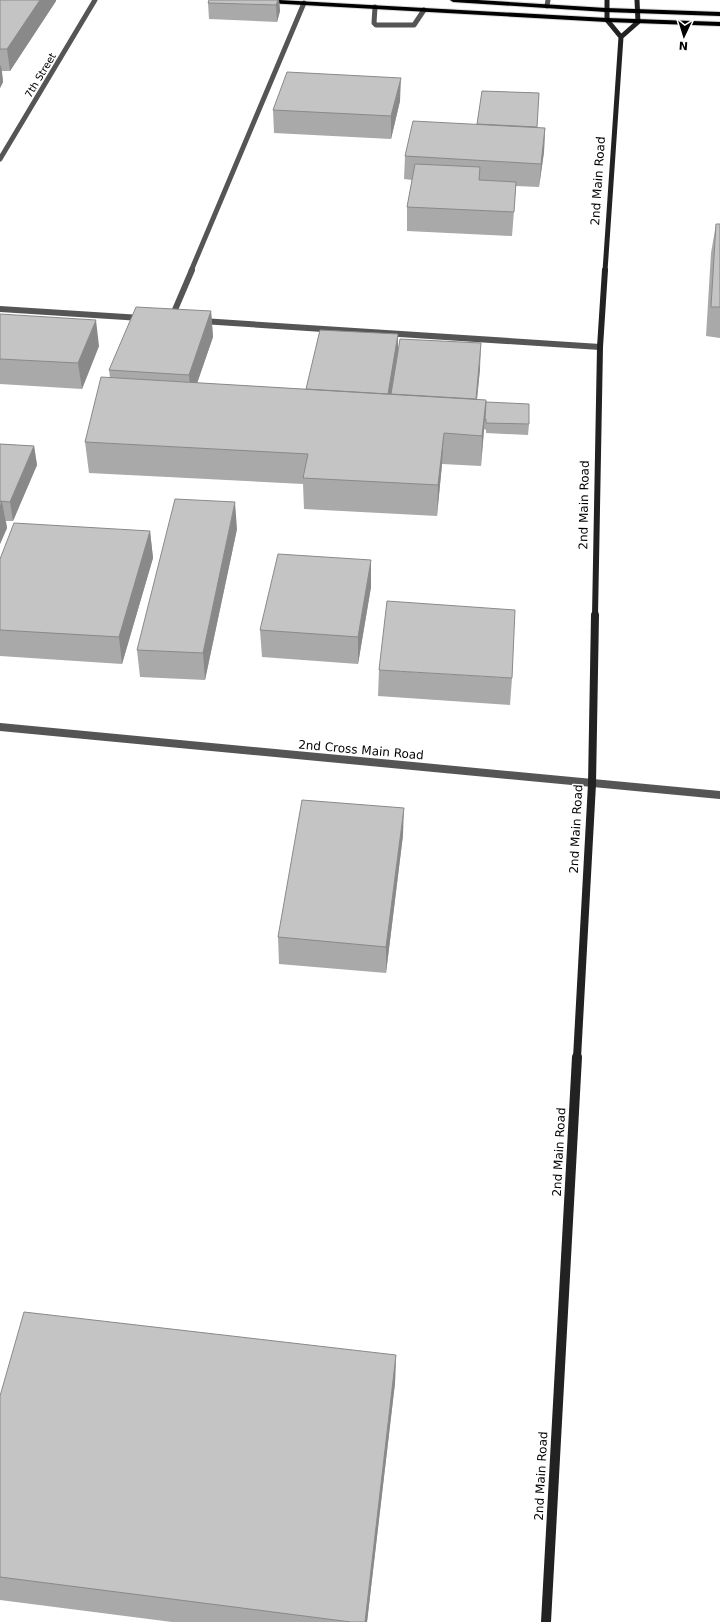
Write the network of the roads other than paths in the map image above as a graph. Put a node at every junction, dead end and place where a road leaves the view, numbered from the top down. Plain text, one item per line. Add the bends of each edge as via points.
1 (95, 0) edge
2 (250, 0) edge
3 (453, 0) edge
4 (608, 0) edge
5 (637, 0) edge
6 (304, 3) junction
7 (548, 3) edge
8 (375, 7) junction
9 (424, 10) junction
10 (606, 10) junction
11 (637, 11) junction
12 (720, 14) edge
13 (607, 20) junction
14 (638, 22) junction
15 (720, 24) edge
16 (621, 37) junction
17 (0, 160) edge
18 (0, 309) edge
19 (147, 318) edge
20 (163, 319) edge
21 (171, 319) junction
22 (178, 320) edge
23 (194, 321) edge
24 (600, 347) junction
25 (0, 727) edge
26 (592, 784) junction
27 (720, 795) edge
28 (546, 1622) edge

1 - 17 street, 7th Street
2 - 6 main road
3 - 7 main road
4 - 10 main road
5 - 11 main road
6 - 8 main road
6 - 21 street
7 - 10 main road
8 - 9 main road
8 - 9 street via 376,25 414,25
9 - 13 main road
10 - 11 main road
10 - 13 main road
11 - 12 main road
11 - 14 main road
13 - 14 main road
13 - 16 main road
14 - 15 main road
14 - 16 main road
16 - 24 main road, 2nd Main Road
18 - 19 street
20 - 21 street
21 - 22 street
23 - 24 street
24 - 26 main road, 2nd Main Road
25 - 26 street, 2nd Cross Main Road
26 - 27 street, 2nd Cross Main Road
26 - 28 main road, 2nd Main Road

